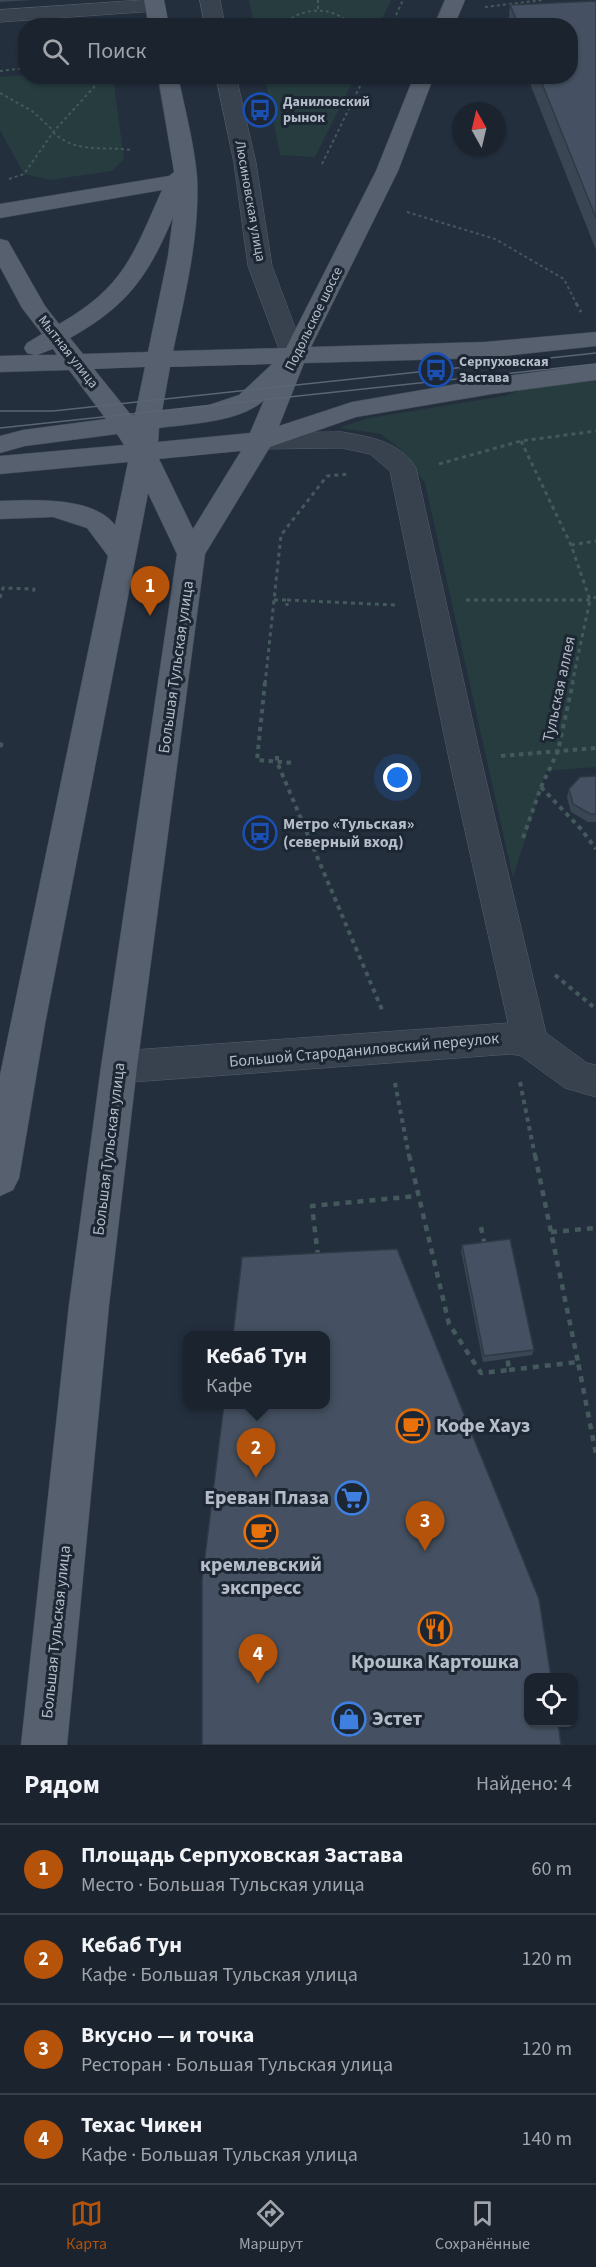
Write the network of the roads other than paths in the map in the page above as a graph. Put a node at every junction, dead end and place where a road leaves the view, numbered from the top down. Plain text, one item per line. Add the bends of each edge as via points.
1 (210, 0) edge
2 (454, 0) edge
3 (154, 3) edge
4 (0, 16) edge
5 (157, 18) edge
6 (213, 18) edge
7 (447, 18) edge
8 (169, 84) edge
9 (228, 84) edge
10 (421, 84) edge
11 (181, 174) junction
12 (0, 211) edge
13 (0, 246) edge
14 (55, 337) junction
15 (596, 339) edge
16 (294, 357) junction
17 (158, 360) junction
18 (76, 363) junction
19 (3, 366) edge
20 (596, 372) edge
21 (135, 422) junction
22 (260, 441) junction
23 (0, 445) edge
24 (143, 453) junction
25 (0, 465) edge
26 (0, 510) edge
27 (121, 553) junction
28 (191, 554) junction
29 (530, 1042) junction
30 (119, 1067) junction
31 (596, 1081) edge
32 (0, 1178) edge
33 (44, 1745) edge

1 - 6 street
2 - 7 main road
3 - 4 street
3 - 5 main road
8 - 11 main road
9 - 16 street, Люсиновская улица via 260,266
10 - 16 main road, Подольское шоссе via 387,171
11 - 12 main road
11 - 14 main road via 139,263 123,287 104,306
11 - 17 main road via 186,187 182,230
13 - 14 main road, Мытная улица
14 - 18 main road, Мытная улица
14 - 19 main road
15 - 16 main road via 485,350
16 - 17 main road
16 - 21 main road via 248,400 212,413
16 - 22 main road, Подольское шоссе
17 - 18 main road
17 - 21 main road
18 - 19 main road
18 - 21 main road, Мытная улица
20 - 22 main road via 352,410
21 - 23 main road via 23,438
21 - 24 main road, Мытная улица
22 - 24 main road
22 - 28 main road, Подольское шоссе
22 - 29 street via 342,440 378,447 403,468
24 - 25 main road
24 - 27 main road
24 - 28 main road, Мытная улица
26 - 27 main road via 54,508 97,521
27 - 32 main road
28 - 30 main road, Большая Тульская улица
29 - 30 street, Большой Староданиловский переулок via 511,1038
29 - 31 street, Большой Староданиловский переулок via 578,1077
30 - 33 main road, Большая Тульская улица via 89,1305

